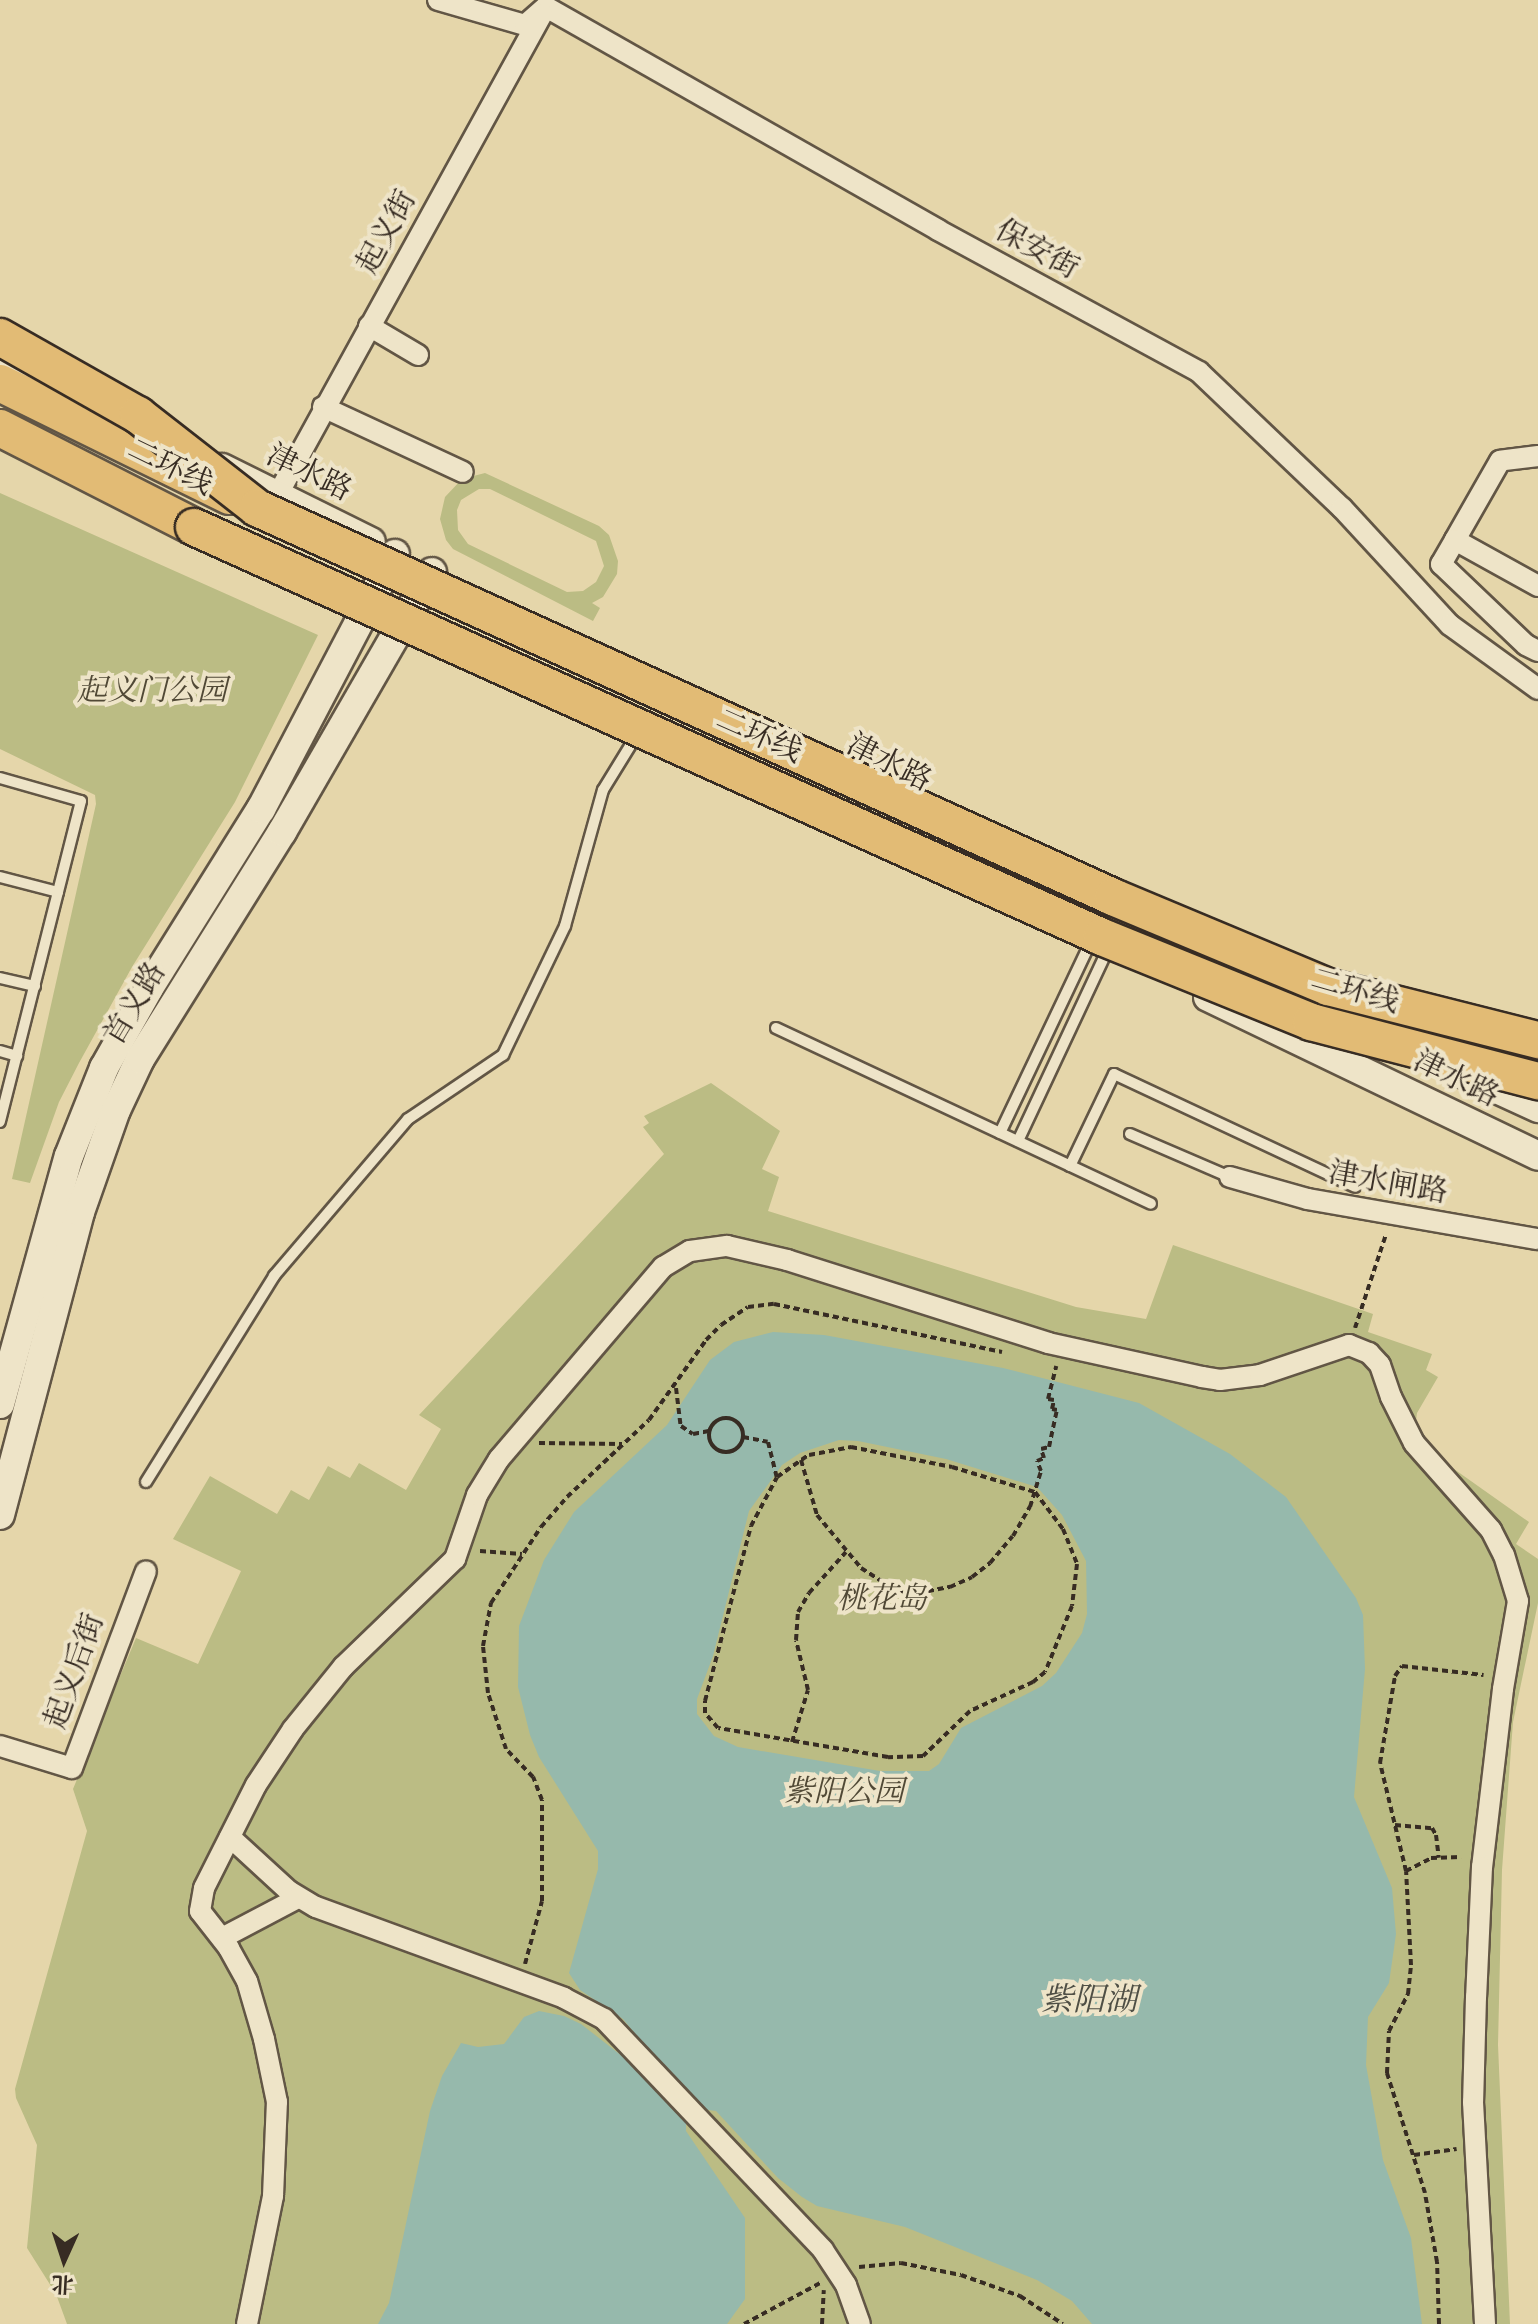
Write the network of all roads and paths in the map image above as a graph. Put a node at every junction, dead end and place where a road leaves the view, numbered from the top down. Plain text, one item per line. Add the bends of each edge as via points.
1 (438, 0) edge
2 (548, 4) edge
3 (369, 326) junction
4 (0, 337) edge
5 (418, 355) dead end
6 (0, 361) edge
7 (0, 383) edge
8 (323, 407) junction
9 (0, 426) edge
10 (0, 441) edge
11 (1538, 456) edge
12 (86, 470) junction
13 (463, 472) dead end
14 (267, 501) junction
15 (1455, 540) junction
16 (395, 554) junction
17 (432, 572) junction
18 (1538, 586) edge
19 (372, 593) junction
20 (410, 611) junction
21 (1538, 651) edge
22 (1538, 689) edge
23 (643, 725) junction
24 (0, 778) edge
25 (0, 877) edge
26 (58, 892) junction
27 (1100, 945) junction
28 (0, 978) edge
29 (35, 986) junction
30 (776, 1028) dead end
31 (1538, 1040) edge
32 (0, 1051) edge
33 (17, 1056) junction
34 (1538, 1081) edge
35 (1538, 1108) edge
36 (0, 1122) edge
37 (1000, 1133) junction
38 (1130, 1134) dead end
39 (1018, 1141) junction
40 (1538, 1156) edge
41 (1070, 1166) junction
42 (1230, 1177) joint
43 (1355, 1187) dead end
44 (1151, 1204) dead end
45 (1393, 1215) junction
46 (1538, 1239) edge
47 (1349, 1345) junction
48 (1014, 1354) dead end
49 (1052, 1380) dead end
50 (676, 1386) junction
51 (0, 1404) edge
52 (709, 1431) junction
53 (743, 1437) junction
54 (515, 1442) junction
55 (624, 1443) junction
56 (801, 1460) junction
57 (777, 1474) junction
58 (146, 1482) dead end
59 (1036, 1489) junction
60 (0, 1515) edge
61 (458, 1549) junction
62 (846, 1552) junction
63 (522, 1554) junction
64 (146, 1571) dead end
65 (1505, 1678) junction
66 (792, 1742) junction
67 (0, 1746) edge
68 (1395, 1825) junction
69 (230, 1837) junction
70 (1484, 1856) junction
71 (1439, 1858) junction
72 (1406, 1871) junction
73 (298, 1898) junction
74 (222, 1938) junction
75 (520, 1982) junction
76 (1475, 2146) junction
77 (1414, 2155) junction
78 (832, 2278) junction
79 (247, 2324) edge
80 (744, 2324) edge
81 (822, 2324) edge
82 (860, 2324) edge
83 (1063, 2324) edge
84 (1439, 2324) edge
85 (1485, 2324) edge

1 - 2 street via 525,25
2 - 3 street, 起义街
2 - 22 street, 保安街 via 938,230 1199,372 1342,508 1450,625
3 - 5 street
3 - 8 street, 起义街
4 - 14 highway, bridge via 138,415
6 - 14 main road, 津水路
7 - 14 highway, 二环线, bridge
8 - 13 street
8 - 14 street, 起义街
9 - 12 highway, 二环线
9 - 19 main road, 津水路
10 - 12 highway
11 - 15 street via 1500,461
12 - 34 highway, 二环线, bridge via 194,527 1102,937 1311,1022
14 - 16 main road, 津水路
14 - 31 highway, 二环线, bridge via 1113,897 1328,987
15 - 18 street
15 - 21 street via 1441,564
16 - 17 main road, 津水路
16 - 19 main road, 首义路
17 - 20 main road, 首义路
17 - 35 main road, 津水路 via 1040,877
19 - 20 main road, 津水路
19 - 51 main road, 首义路 via 261,809 104,1068 69,1156
20 - 23 main road, 津水路
20 - 60 main road, 首义路 via 128,1085 80,1212
23 - 27 main road, 津水路
23 - 58 lane via 603,790 565,926 503,1055 408,1119 274,1276
24 - 26 lane via 81,801
25 - 26 lane
26 - 29 lane
27 - 37 lane
27 - 39 lane
27 - 40 main road, 津水路
28 - 29 lane
29 - 33 lane
30 - 37 lane
32 - 33 lane
33 - 36 lane
37 - 39 lane
38 - 42 lane
39 - 41 lane
41 - 43 lane via 1114,1074
41 - 44 lane
42 - 45 street, 津水闸路 via 1272,1191
45 - 46 street, 津水闸路
45 - 47 path
47 - 54 street via 1260,1375 1220,1380 1048,1343 763,1253 727,1246 701,1248 663,1267
47 - 65 street via 1369,1353 1380,1365 1414,1443 1483,1521 1504,1555 1518,1601
48 - 50 path via 761,1304 721,1325
49 - 59 path via 1048,1399 1054,1400 1052,1409 1057,1410 1049,1447 1041,1449 1044,1458 1037,1461 1041,1471
50 - 52 path via 679,1420 687,1431
50 - 55 path
52 - 53 path via 715,1421 731,1419 741,1426
52 - 53 path via 712,1447 723,1452 738,1448
53 - 57 path via 768,1442
54 - 55 path
54 - 61 street via 486,1477
55 - 63 path via 567,1497
56 - 57 path
56 - 59 path via 826,1449 871,1449
56 - 62 path via 812,1507
57 - 66 path via 751,1526 704,1707 718,1728
59 - 62 path via 1020,1527 999,1554 950,1587 897,1591 875,1580
59 - 66 path via 1063,1529 1078,1571 1065,1627 1040,1677 970,1711 923,1756 888,1757
61 - 63 path
61 - 69 street via 451,1564 343,1667 303,1717 256,1785
62 - 66 path via 798,1612 796,1640 808,1697
63 - 75 path via 491,1603 483,1646 488,1693 506,1749 533,1777 542,1800 542,1901
64 - 67 street, 起义后街 via 72,1768
65 - 68 path via 1408,1664 1397,1670 1380,1763
65 - 70 street
68 - 71 path via 1432,1828
68 - 72 path
69 - 73 street
69 - 74 street via 199,1907
70 - 71 path
70 - 76 street via 1473,2072
71 - 72 path
72 - 77 path via 1410,1983 1389,2031 1385,2056 1393,2100
73 - 74 street
73 - 75 street
74 - 79 street via 247,1981 277,2102 273,2196
75 - 78 street via 590,2010 621,2034 808,2233
76 - 77 path
76 - 85 street
77 - 84 path via 1434,2237
78 - 80 path
78 - 81 path
78 - 82 street
78 - 83 path via 889,2262 938,2268 1020,2296

